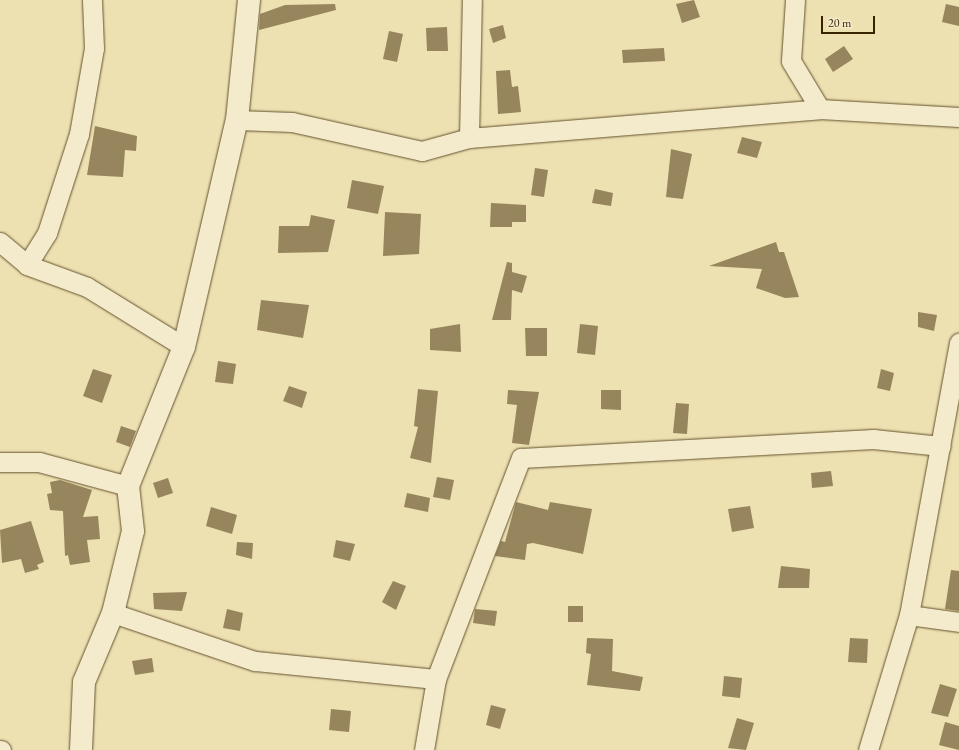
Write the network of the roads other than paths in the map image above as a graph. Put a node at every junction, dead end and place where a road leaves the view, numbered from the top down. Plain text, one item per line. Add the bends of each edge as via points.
1 (92, 0) edge
2 (249, 0) edge
3 (472, 0) edge
4 (795, 0) edge
5 (820, 108) junction
6 (959, 117) edge
7 (237, 120) junction
8 (469, 138) junction
9 (0, 242) edge
10 (27, 265) junction
11 (959, 344) edge
12 (184, 347) junction
13 (940, 446) junction
14 (0, 462) edge
15 (128, 486) junction
16 (113, 614) junction
17 (909, 615) junction
18 (959, 622) edge
19 (436, 679) junction
20 (81, 750) edge
21 (424, 750) edge
22 (868, 750) edge

1 - 10 street via 94,48 79,134 47,232
2 - 7 street
3 - 8 street
4 - 5 street via 792,62
5 - 6 street
5 - 8 street
7 - 8 street via 292,122 422,151
7 - 12 street
9 - 10 street
10 - 12 street via 87,287
11 - 13 street
12 - 15 street
13 - 17 street
13 - 19 street via 873,439 521,458
14 - 15 street via 39,462
15 - 16 street via 133,531
16 - 19 street via 255,662
16 - 20 street via 84,682
17 - 18 street
17 - 22 street
19 - 21 street

